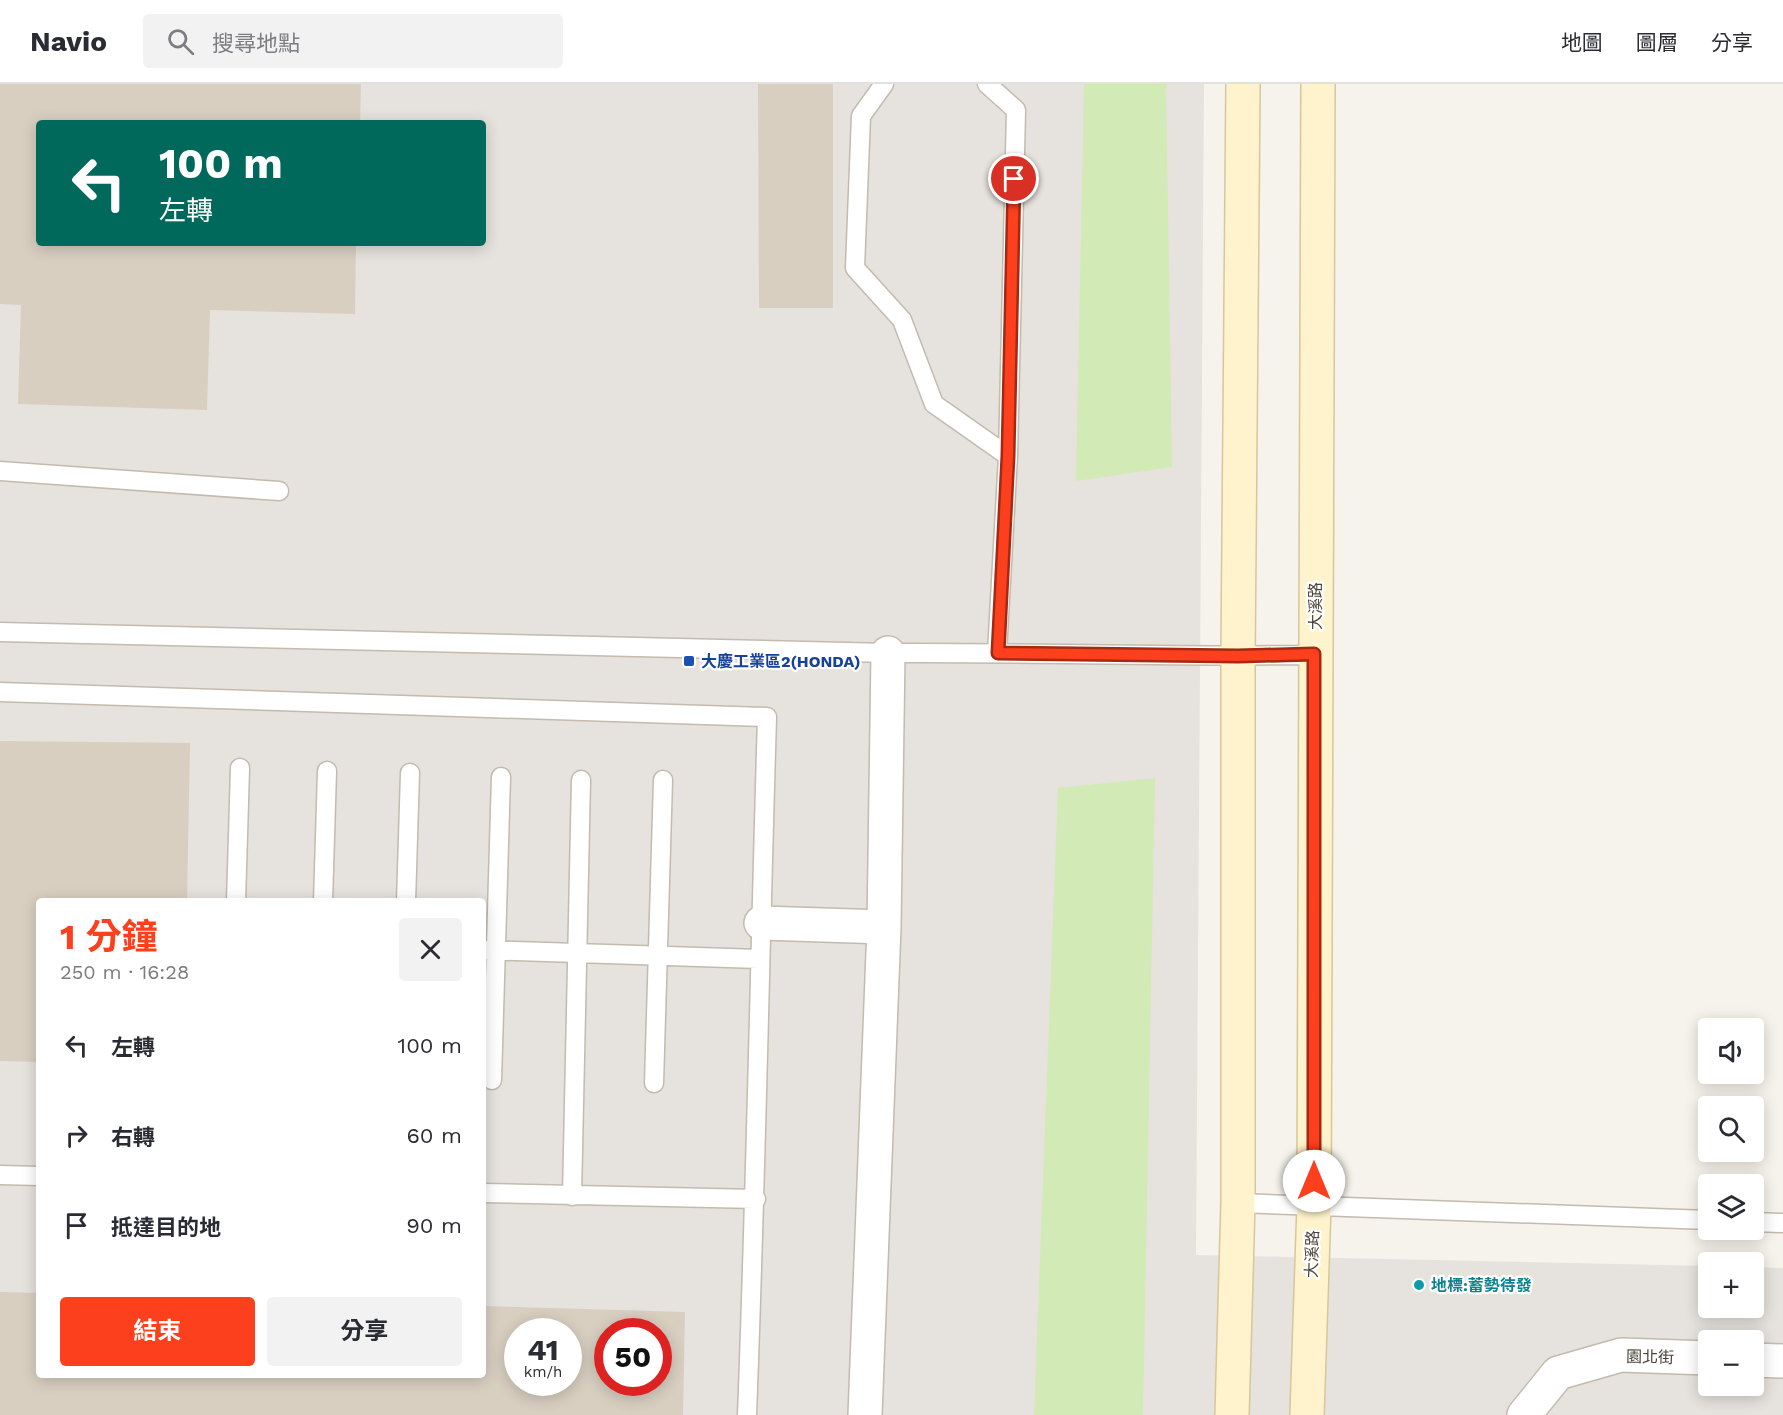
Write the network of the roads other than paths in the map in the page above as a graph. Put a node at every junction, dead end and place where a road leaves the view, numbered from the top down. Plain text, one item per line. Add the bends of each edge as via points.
1 (884, 84) edge
2 (987, 84) edge
3 (1243, 84) edge
4 (1318, 84) edge
5 (1008, 456) junction
6 (0, 471) edge
7 (279, 491) dead end
8 (0, 632) edge
9 (888, 653) junction
10 (998, 653) junction
11 (1314, 654) junction
12 (1238, 656) junction
13 (0, 692) edge
14 (240, 768) dead end
15 (327, 771) dead end
16 (410, 773) dead end
17 (501, 777) dead end
18 (581, 780) dead end
19 (663, 780) dead end
20 (236, 898) edge
21 (323, 898) edge
22 (406, 898) edge
23 (760, 923) junction
24 (884, 927) junction
25 (489, 950) edge
26 (577, 953) junction
27 (658, 955) junction
28 (759, 959) junction
29 (492, 1080) dead end
30 (654, 1083) dead end
31 (0, 1175) edge
32 (36, 1176) edge
33 (486, 1193) edge
34 (572, 1196) junction
35 (756, 1199) junction
36 (1238, 1203) junction
37 (1314, 1205) junction
38 (1698, 1220) edge
39 (1764, 1222) edge
40 (1783, 1223) edge
41 (1698, 1358) edge
42 (1764, 1360) edge
43 (1783, 1361) edge
44 (747, 1415) edge
45 (865, 1415) edge
46 (1232, 1415) edge
47 (1307, 1415) edge
48 (1524, 1415) edge

1 - 5 lane via 861,116 855,268 902,320 934,404
2 - 5 lane via 1016,110
3 - 12 main road
4 - 11 main road, 大溪路
5 - 10 lane
6 - 7 lane
8 - 9 lane
9 - 10 lane
9 - 24 street
10 - 12 lane
11 - 12 lane
11 - 37 main road, 大溪路
12 - 36 main road
13 - 23 lane via 767,717
14 - 20 lane
15 - 21 lane
16 - 22 lane
17 - 25 lane
18 - 26 lane
19 - 27 lane
23 - 24 street
23 - 28 lane
24 - 45 street
25 - 26 lane
25 - 29 lane
26 - 27 lane
26 - 34 lane
27 - 28 lane
27 - 30 lane
28 - 35 lane
31 - 32 lane
33 - 34 lane
34 - 35 lane
35 - 44 lane
36 - 37 lane
36 - 46 main road
37 - 38 lane
37 - 47 main road, 大溪路
39 - 40 lane
41 - 48 street, 園北街 via 1621,1355 1558,1373
42 - 43 street

